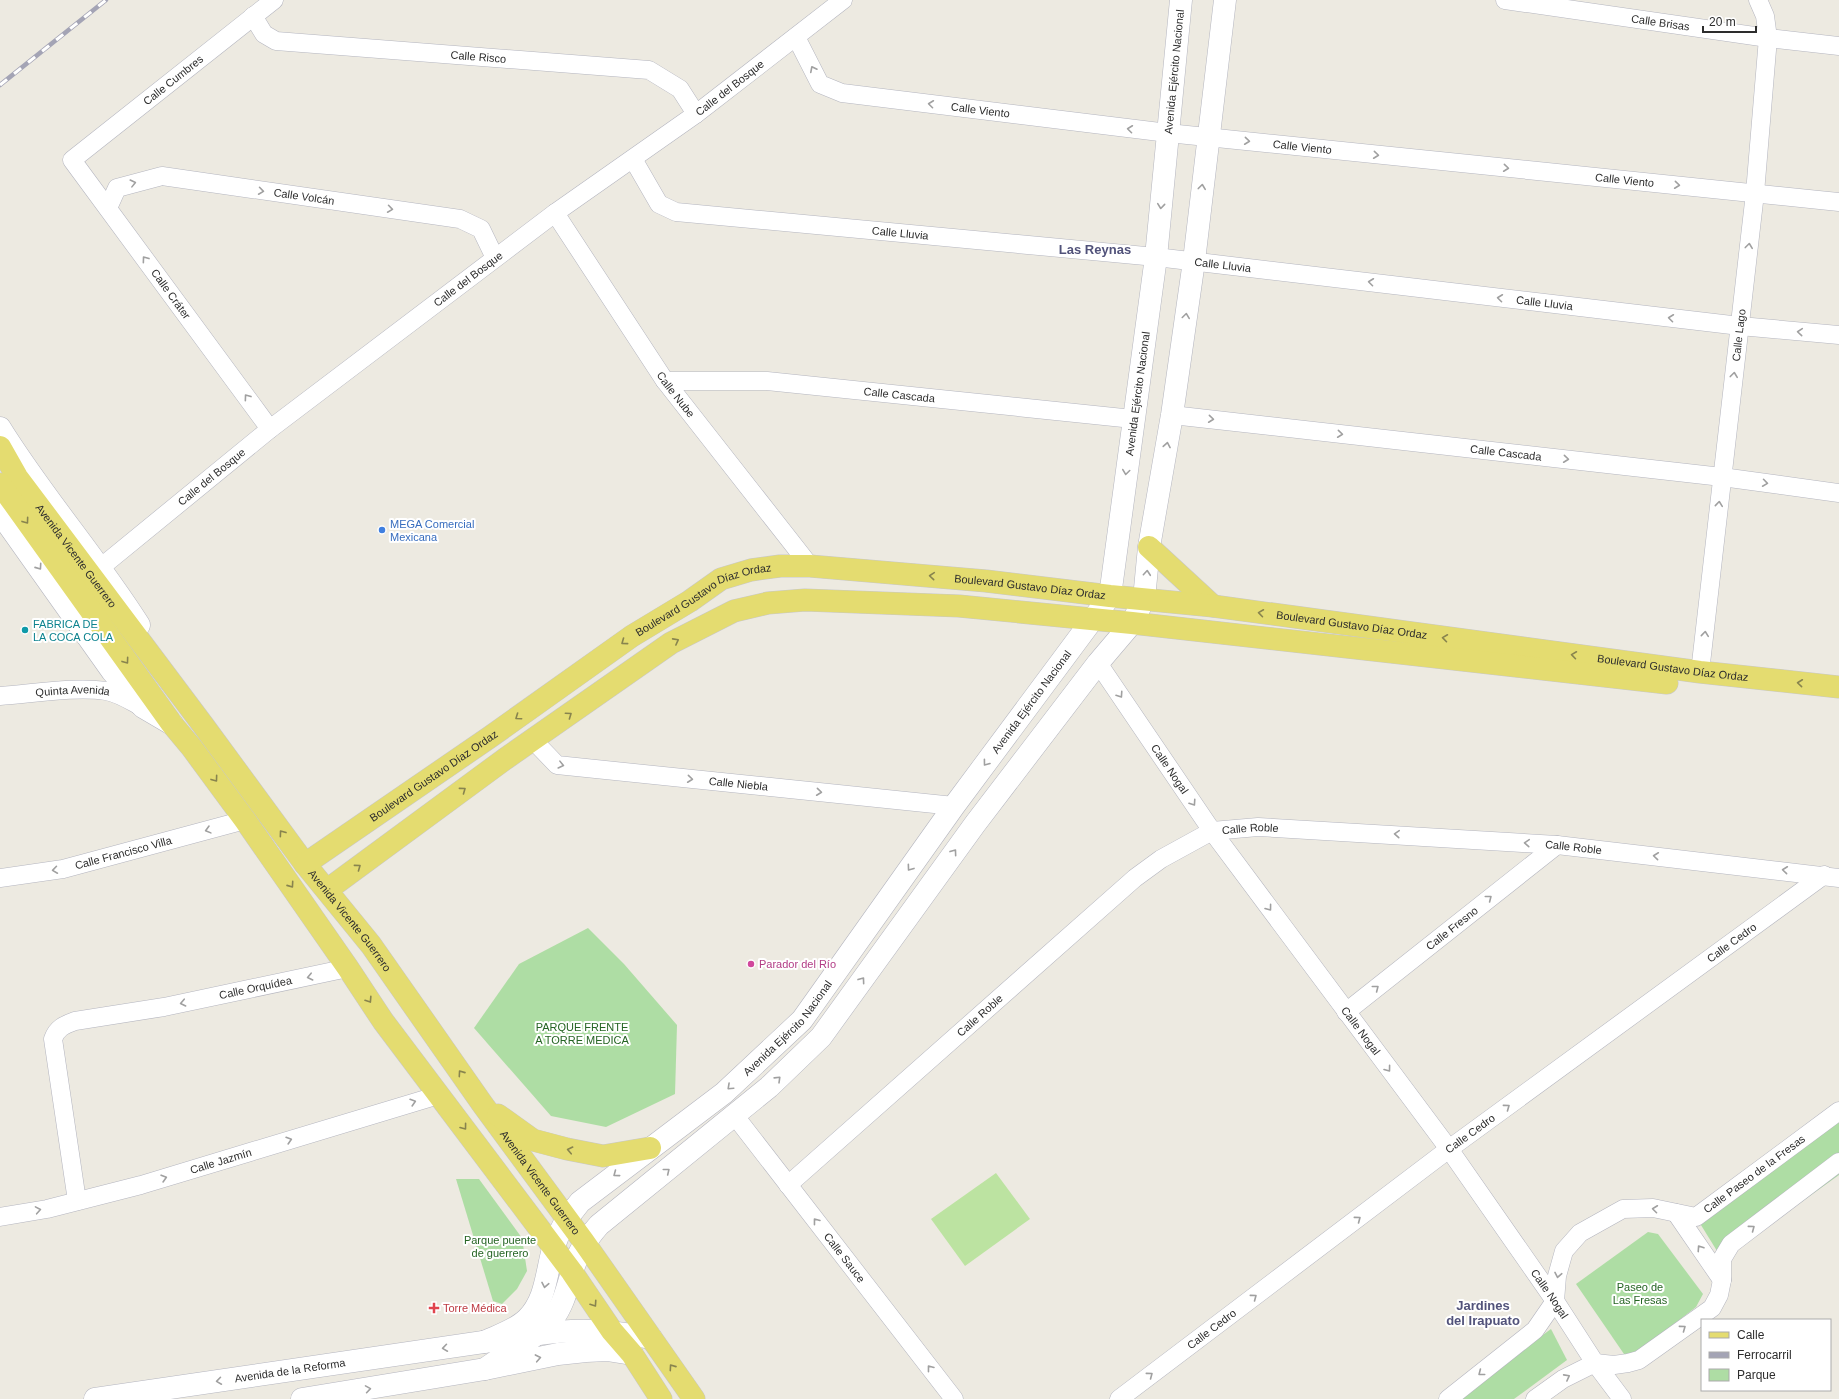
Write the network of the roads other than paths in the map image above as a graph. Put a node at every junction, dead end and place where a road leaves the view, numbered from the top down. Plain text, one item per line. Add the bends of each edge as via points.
1 (274, 0) edge
2 (843, 0) edge
3 (1181, 0) edge
4 (1225, 0) edge
5 (1505, 0) edge
6 (1758, 0) edge
7 (253, 16) junction
8 (796, 37) junction
9 (1768, 38) junction
10 (1839, 46) edge
11 (696, 114) junction
12 (1168, 133) junction
13 (1208, 137) junction
14 (633, 158) junction
15 (72, 160) joint
16 (1755, 194) junction
17 (1839, 202) edge
18 (108, 208) junction
19 (555, 213) junction
20 (1156, 257) junction
21 (495, 258) junction
22 (1194, 261) junction
23 (1740, 326) junction
24 (1839, 335) edge
25 (665, 381) junction
26 (1172, 415) junction
27 (1133, 419) junction
28 (0, 428) edge
29 (270, 429) junction
30 (0, 447) edge
31 (1722, 477) junction
32 (7, 483) edge
33 (1839, 493) edge
34 (0, 513) edge
35 (1149, 547) junction
36 (810, 566) junction
37 (100, 568) junction
38 (1110, 596) junction
39 (1144, 599) junction
40 (1213, 606) junction
41 (1093, 619) junction
42 (1132, 623) junction
43 (1098, 663) junction
44 (1700, 672) junction
45 (1839, 687) edge
46 (0, 696) edge
47 (1839, 702) edge
48 (143, 707) junction
49 (172, 724) junction
50 (203, 725) junction
51 (533, 740) junction
52 (954, 806) junction
53 (245, 820) junction
54 (1212, 831) junction
55 (1557, 845) junction
56 (305, 864) junction
57 (1832, 876) edge
58 (0, 878) edge
59 (326, 890) junction
60 (348, 968) junction
61 (1346, 1012) junction
62 (439, 1094) junction
63 (483, 1105) junction
64 (1839, 1111) edge
65 (735, 1116) junction
66 (650, 1148) junction
67 (1449, 1149) junction
68 (1839, 1162) edge
69 (788, 1185) junction
70 (77, 1201) junction
71 (1676, 1213) junction
72 (0, 1217) edge
73 (566, 1217) junction
74 (584, 1242) junction
75 (554, 1247) junction
76 (572, 1272) junction
77 (1722, 1280) junction
78 (1555, 1302) junction
79 (612, 1331) junction
80 (535, 1334) junction
81 (651, 1338) junction
82 (484, 1342) junction
83 (632, 1354) junction
84 (1595, 1363) junction
85 (485, 1369) junction
86 (181, 1393) edge
87 (660, 1398) edge
88 (95, 1399) edge
89 (302, 1399) edge
90 (694, 1399) edge
91 (954, 1399) edge
92 (1119, 1399) edge
93 (1448, 1399) edge
94 (1535, 1399) edge
95 (1622, 1399) edge

1 - 7 street, Calle Cumbres
2 - 8 street, Calle del Bosque
3 - 12 main road, Avenida Ejército Nacional
4 - 13 main road
5 - 9 street, Calle Brisas
6 - 9 street, Calle Lago via 1765,16
7 - 11 street, Calle Risco via 264,34 276,41 649,70 680,89
7 - 15 street, Calle Cumbres
8 - 11 street, Calle del Bosque
12 -> 8 street, Calle Viento via 842,93 820,84
9 - 10 street, Calle Brisas
9 - 16 street, Calle Lago
11 - 14 street, Calle del Bosque
12 - 13 street, Calle Viento
12 -> 20 main road, Avenida Ejército Nacional
13 -> 16 street, Calle Viento
22 -> 13 main road
14 - 19 street, Calle del Bosque
14 - 20 street, Calle Lluvia via 659,204 676,212
15 - 18 street, Calle Cráter
16 - 17 street, Calle Viento
23 -> 16 street, Calle Lago
18 -> 21 street, Calle Volcán via 117,188 162,176 460,219 480,229
29 -> 18 street, Calle Cráter
19 - 21 street, Calle del Bosque
19 - 25 street, Calle Nube
20 - 22 street, Calle Lluvia
20 - 27 main road, Avenida Ejército Nacional
21 - 29 street, Calle del Bosque
23 -> 22 street, Calle Lluvia
26 -> 22 main road
24 -> 23 street, Calle Lluvia
31 -> 23 street, Calle Lago
25 - 27 street, Calle Cascada via 767,381
25 - 36 street, Calle Nube
26 -> 31 street, Calle Cascada
35 -> 26 main road
27 -> 38 main road, Avenida Ejército Nacional
28 - 37 main road via 21,462
29 - 37 street, Calle del Bosque
30 - 32 main road, Avenida Vicente Guerrero
31 -> 33 street, Calle Cascada
44 -> 31 street, Calle Lago
32 -> 49 main road, Avenida Vicente Guerrero
32 - 50 main road, Avenida Vicente Guerrero
34 -> 48 main road via 112,671
39 -> 35 main road
35 - 40 main road
38 -> 36 main road, Boulevard Gustavo Díaz Ordaz via 986,581
36 -> 56 main road, Boulevard Gustavo Díaz Ordaz via 780,566 751,570 721,579 632,636
37 - 50 main road
38 - 39 main road, Boulevard Gustavo Díaz Ordaz
38 - 41 main road, Avenida Ejército Nacional
39 - 40 main road, Boulevard Gustavo Díaz Ordaz
39 - 42 main road
44 -> 40 main road, Boulevard Gustavo Díaz Ordaz
41 - 42 main road, Boulevard Gustavo Díaz Ordaz
51 -> 41 main road, Boulevard Gustavo Díaz Ordaz via 671,643 734,610 768,603 805,600 960,606
41 -> 52 main road, Avenida Ejército Nacional
42 - 43 main road
42 - 47 main road, Boulevard Gustavo Díaz Ordaz
43 -> 54 street, Calle Nogal
65 -> 43 main road via 821,1037 975,824
45 -> 44 main road, Boulevard Gustavo Díaz Ordaz
46 - 48 street, Quinta Avenida via 106,691
48 - 49 main road
49 -> 53 main road, Avenida Vicente Guerrero
56 -> 50 main road, Avenida Vicente Guerrero
51 -> 52 street, Calle Niebla via 557,765
59 -> 51 main road, Boulevard Gustavo Díaz Ordaz
52 -> 66 main road, Avenida Ejército Nacional via 802,1020 724,1093
53 -> 58 street, Calle Francisco Villa via 63,869
53 -> 60 main road, Avenida Vicente Guerrero
55 -> 54 street, Calle Roble via 1308,828 1258,826
54 -> 61 street, Calle Nogal
54 - 69 street, Calle Roble via 1166,856 1135,878
57 -> 55 street, Calle Roble
61 -> 55 street, Calle Fresno
56 - 59 main road, Avenida Vicente Guerrero
67 -> 57 street, Calle Cedro
63 -> 59 main road, Avenida Vicente Guerrero via 371,944
60 -> 62 main road, Avenida Vicente Guerrero via 383,1022
60 -> 70 street, Calle Orquídea via 164,1007 75,1021 63,1026 55,1033 53,1039
61 -> 67 street, Calle Nogal
70 -> 62 street, Calle Jazmín via 194,1170
62 -> 75 main road, Avenida Vicente Guerrero
66 -> 63 main road via 603,1156 567,1150 533,1140
63 - 73 main road, Avenida Vicente Guerrero
64 - 71 street, Calle Paseo de la Fresas via 1696,1217
65 - 69 street, Calle Sauce
74 -> 65 main road via 600,1225
66 -> 73 main road, Avenida Ejército Nacional via 580,1202
67 - 78 street, Calle Nogal
92 -> 67 street, Calle Cedro
77 -> 68 street via 1722,1259 1731,1244
91 -> 69 street, Calle Sauce
72 -> 70 street, Calle Jazmín
77 -> 71 street
71 -> 78 street, Calle Paseo de la Fresas via 1653,1208 1623,1209 1580,1233 1564,1251 1557,1276
73 - 74 main road, Avenida Vicente Guerrero
73 - 75 main road, Avenida Ejército Nacional
74 - 76 main road, Avenida de la Reforma
74 - 81 main road, Avenida Vicente Guerrero
75 - 76 main road, Avenida Vicente Guerrero
75 -> 82 main road, Avenida de la Reforma via 545,1290 537,1308 526,1321
76 -> 79 main road, Avenida Vicente Guerrero
76 - 80 main road, Avenida de la Reforma via 566,1296 552,1320
84 -> 77 street via 1614,1364 1639,1360 1712,1308 1719,1295
78 - 84 street, Calle Nogal
78 -> 93 street via 1535,1330
79 - 80 main road, Avenida de la Reforma via 574,1330
79 - 81 main road, Avenida de la Reforma
79 - 83 main road, Avenida Vicente Guerrero
80 - 82 main road, Avenida de la Reforma
80 - 85 main road, Avenida de la Reforma
90 -> 81 main road, Avenida Vicente Guerrero
82 -> 86 main road, Avenida de la Reforma
85 -> 83 main road, Avenida de la Reforma via 586,1351 607,1350
83 - 87 main road, Avenida Vicente Guerrero
94 -> 84 street via 1563,1379
84 - 95 street, Calle Nogal
89 -> 85 main road, Avenida de la Reforma
86 - 88 main road, Avenida de la Reforma

